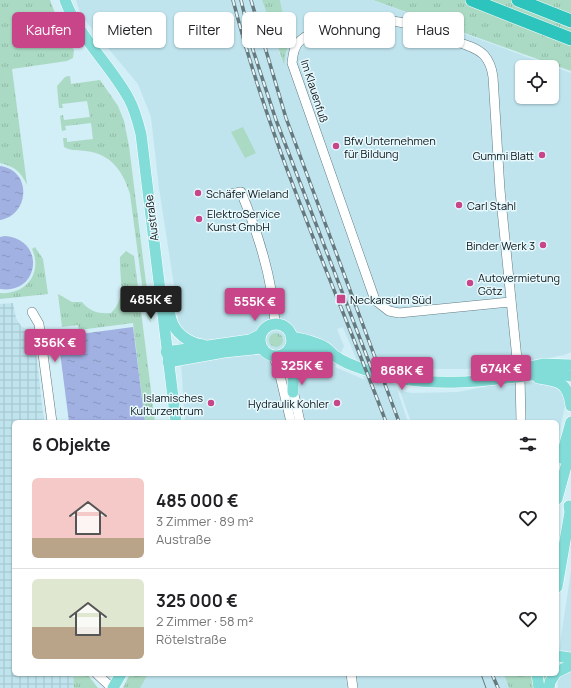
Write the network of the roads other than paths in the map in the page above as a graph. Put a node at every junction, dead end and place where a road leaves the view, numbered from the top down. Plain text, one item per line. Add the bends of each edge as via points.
1 (65, 0) edge
2 (472, 0) edge
3 (518, 0) edge
4 (571, 20) edge
5 (571, 40) edge
6 (231, 194) dead end
7 (158, 285) junction
8 (510, 302) junction
9 (32, 312) dead end
10 (275, 324) junction
11 (260, 335) junction
12 (207, 346) junction
13 (289, 346) junction
14 (262, 348) junction
15 (273, 356) junction
16 (331, 356) junction
17 (167, 357) junction
18 (571, 358) edge
19 (543, 364) junction
20 (571, 366) edge
21 (521, 374) junction
22 (571, 376) edge
23 (293, 392) junction
24 (571, 406) edge
25 (52, 420) edge
26 (176, 420) edge
27 (291, 420) edge
28 (300, 420) edge
29 (521, 420) edge
30 (571, 422) edge
31 (571, 448) edge
32 (559, 464) edge
33 (559, 492) edge
34 (570, 506) dead end
35 (559, 575) edge
36 (559, 649) edge
37 (566, 659) edge
38 (559, 669) edge
39 (99, 676) edge
40 (120, 676) edge
41 (350, 676) edge
42 (530, 676) edge
43 (537, 676) edge
44 (554, 676) edge
45 (112, 688) edge
46 (353, 688) edge
47 (532, 688) edge
48 (539, 688) edge
49 (549, 688) edge

1 - 7 main road, Austraße via 69,13 120,85 136,117 141,134
2 - 5 highway
3 - 4 highway
6 - 10 street via 241,192 258,233
7 - 12 main road via 167,296 171,320 178,333 187,340
7 - 17 main road, Austraße
8 - 8 street, Im Klauenfuß via 493,77 492,67 487,59 475,49 402,22 367,20 315,31 306,36 297,44 292,63 374,300 389,311 399,313
8 - 21 street, Im Klauenfuß
9 - 25 street via 40,324
10 - 11 main road via 264,329
10 - 13 main road via 287,329
11 - 12 main road via 250,340
11 - 14 main road
12 - 17 main road
13 - 15 main road
13 - 16 main road via 308,348
13 - 23 street
14 - 15 main road
14 - 17 main road
15 - 27 street
16 - 21 main road via 362,369 428,383 457,383
16 - 23 main road via 313,354 297,361 293,372
17 - 26 main road, Austraße
18 - 19 main road
19 - 20 main road
19 - 21 main road
21 - 22 main road via 555,373
21 - 24 main road via 559,382 569,392
21 - 29 street, Im Klauenfuß
23 - 28 street
30 - 32 main road
31 - 33 main road
34 - 35 main road
36 - 37 main road
37 - 38 main road
39 - 45 street
40 - 45 main road
41 - 46 street
42 - 47 main road
43 - 48 main road
44 - 49 main road

